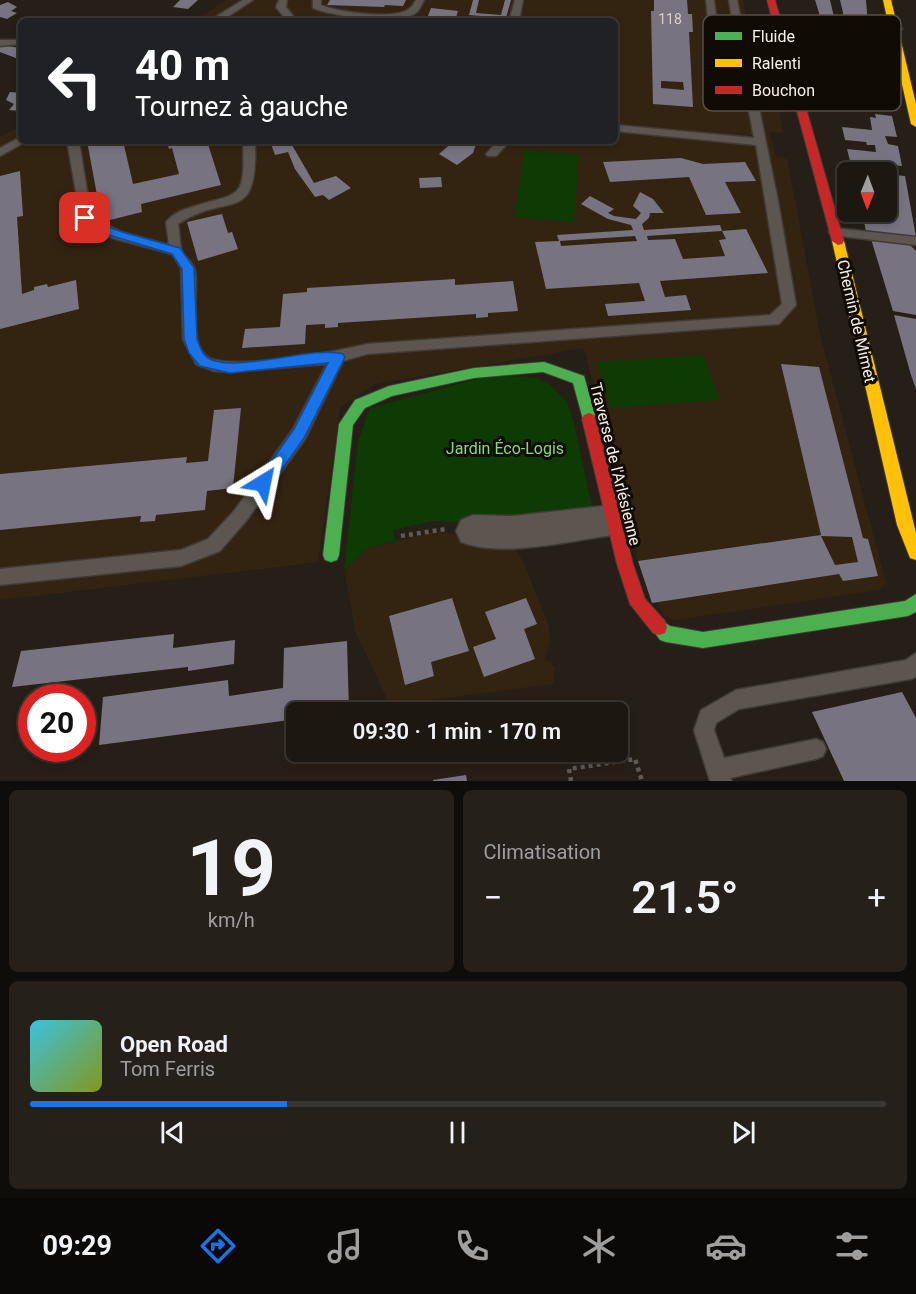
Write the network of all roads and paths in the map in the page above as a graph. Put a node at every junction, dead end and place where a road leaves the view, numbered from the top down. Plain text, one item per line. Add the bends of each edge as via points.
1 (249, 0) edge
2 (283, 0) edge
3 (317, 0) edge
4 (420, 0) edge
5 (519, 0) edge
6 (710, 0) edge
7 (733, 0) edge
8 (771, 0) edge
9 (783, 0) edge
10 (887, 0) edge
11 (711, 15) edge
12 (736, 15) edge
13 (778, 15) edge
14 (782, 15) edge
15 (891, 15) edge
16 (219, 18) edge
17 (290, 18) edge
18 (515, 18) edge
19 (901, 36) edge
20 (916, 41) edge
21 (0, 43) edge
22 (17, 44) dead end
23 (901, 60) edge
24 (753, 111) edge
25 (803, 111) edge
26 (916, 124) edge
27 (618, 128) edge
28 (18, 142) edge
29 (759, 142) junction
30 (73, 144) edge
31 (249, 144) edge
32 (501, 144) edge
33 (0, 153) edge
34 (492, 154) dead end
35 (836, 232) junction
36 (916, 241) edge
37 (176, 251) junction
38 (338, 357) junction
39 (614, 520) junction
40 (473, 531) joint
41 (401, 536) dead end
42 (916, 553) edge
43 (331, 555) dead end
44 (0, 578) edge
45 (913, 610) edge
46 (916, 663) edge
47 (816, 749) dead end
48 (719, 776) edge
49 (571, 781) edge
50 (642, 781) edge

1 - 16 lane
2 - 17 lane via 281,7
3 - 4 lane via 316,6 330,12 397,17 413,11
5 - 18 lane
6 - 11 lane
7 - 12 lane
8 - 13 street, Chemin de Mimet
9 - 14 street, Chemin de Mimet
10 - 15 street
19 - 20 street
21 - 22 lane
23 - 26 street
24 - 29 lane
25 - 35 street, Chemin de Mimet
27 - 29 lane
28 - 33 lane
29 - 38 lane via 789,305 774,320 367,349
30 - 37 lane via 85,218 96,227 140,243
31 - 37 lane via 246,186 239,197 229,204 182,213 172,222
32 - 34 lane
35 - 36 lane
35 - 42 street, Chemin de Mimet via 905,525
37 - 38 lane via 188,268 190,339 204,363 230,368
38 - 44 lane via 299,434 240,516 214,545 181,558
39 - 40 street via 513,532
39 - 43 street, Traverse de l'Arlésienne via 579,380 544,367 474,373 389,391 360,404 346,424
39 - 45 street, Traverse de l'Arlésienne via 638,604 666,634 703,640
40 - 41 path via 438,528
46 - 48 lane via 911,669 736,700 708,717 704,730
47 - 48 lane
49 - 50 path via 569,769 635,759

